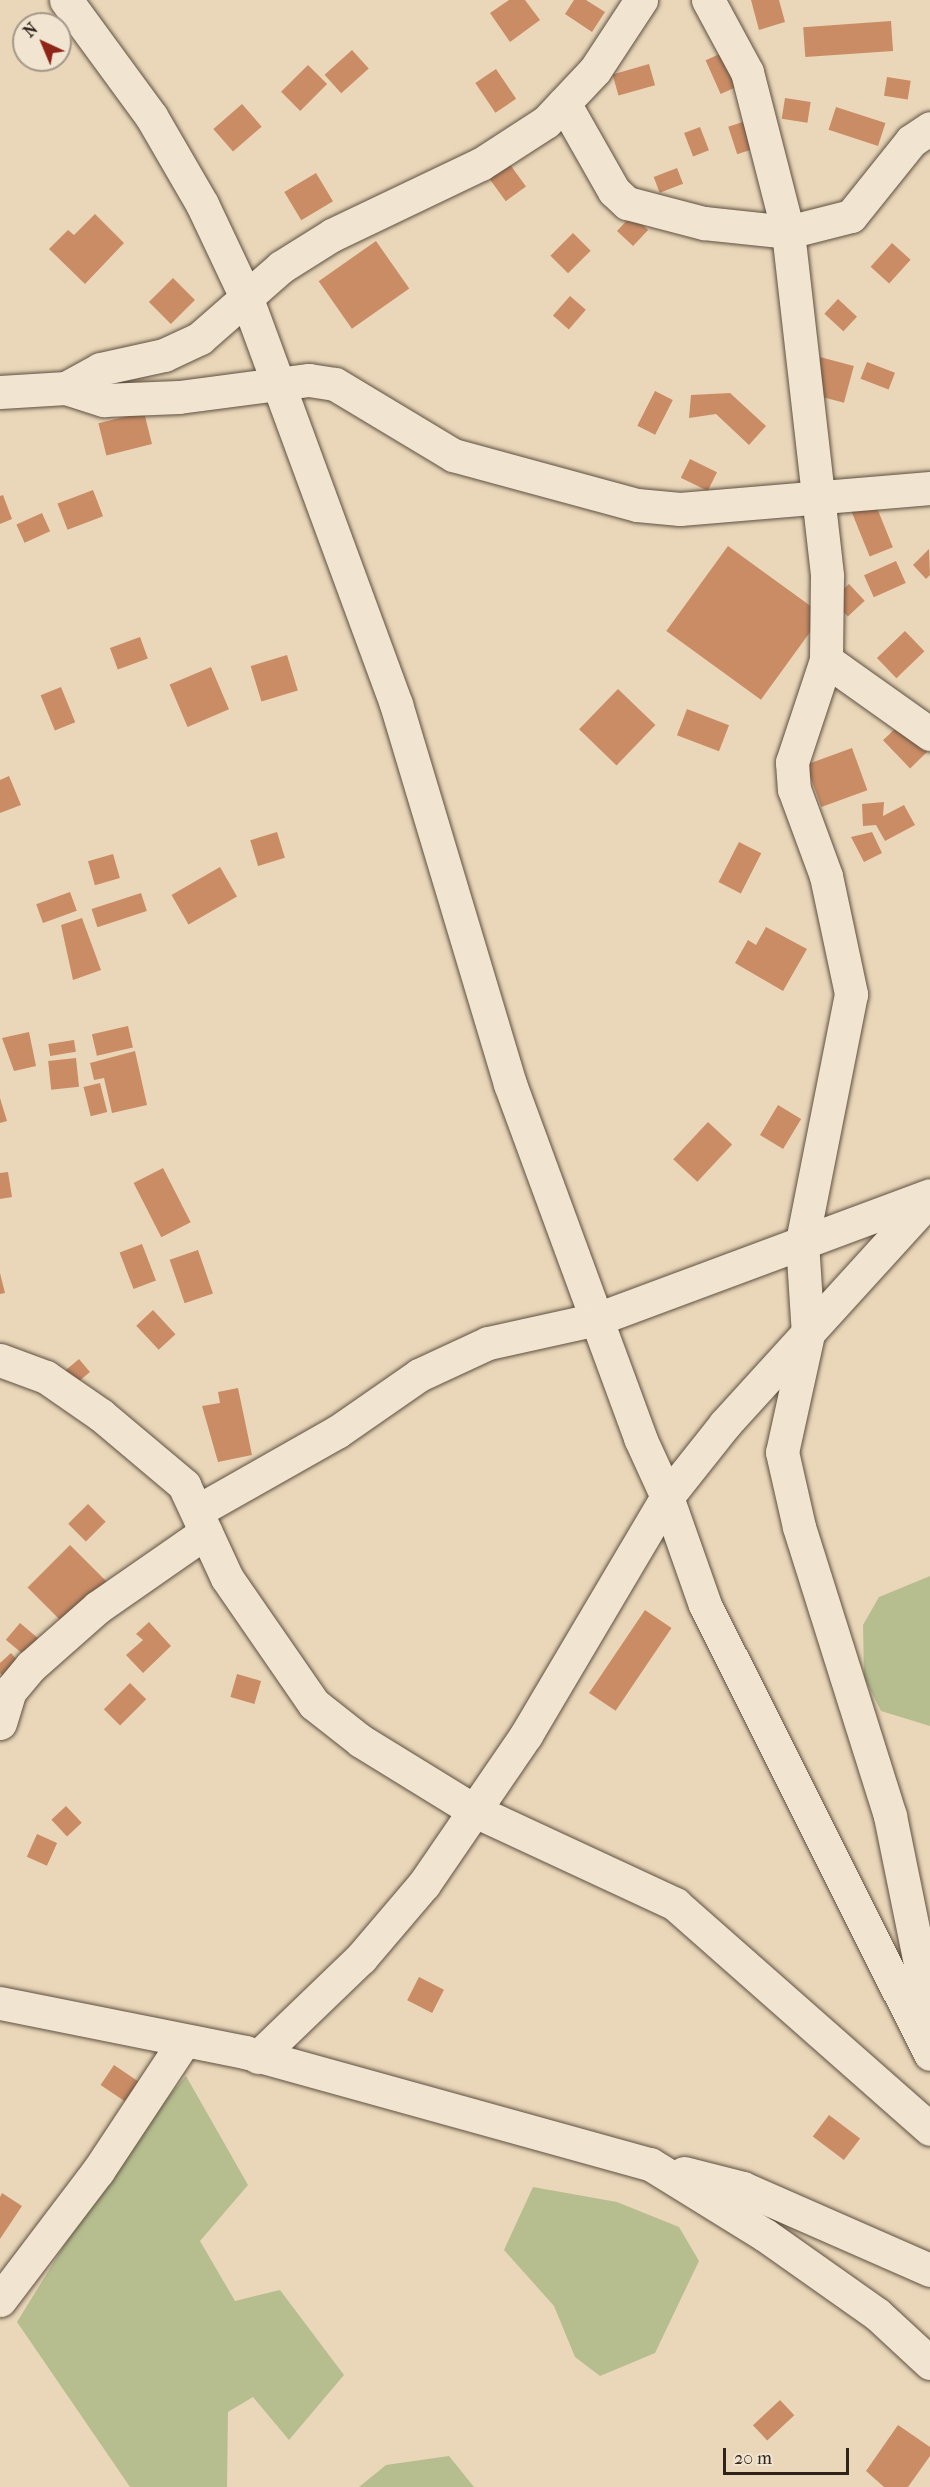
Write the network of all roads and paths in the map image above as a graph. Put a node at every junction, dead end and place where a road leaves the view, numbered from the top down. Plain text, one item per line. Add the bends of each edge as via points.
1 (66, 0) edge
2 (641, 0) edge
3 (708, 0) edge
4 (564, 103) junction
5 (930, 128) edge
6 (788, 232) junction
7 (247, 299) junction
8 (280, 385) junction
9 (66, 388) junction
10 (0, 392) edge
11 (930, 488) edge
12 (815, 497) junction
13 (826, 660) junction
14 (930, 734) edge
15 (930, 1197) edge
16 (802, 1242) junction
17 (597, 1319) junction
18 (808, 1334) junction
19 (0, 1360) edge
20 (668, 1497) junction
21 (202, 1521) junction
22 (0, 1723) edge
23 (475, 1811) junction
24 (0, 2003) edge
25 (930, 2013) edge
26 (184, 2041) junction
27 (930, 2054) edge
28 (258, 2056) junction
29 (930, 2129) edge
30 (650, 2164) junction
31 (930, 2270) edge
32 (0, 2300) edge
33 (930, 2363) edge

1 - 7 street via 151,116 210,220
2 - 4 street via 609,51
3 - 6 street via 751,82
4 - 6 street via 614,191 627,203 704,223
4 - 7 street via 481,164 332,235 281,267
5 - 6 street via 911,141 851,216
6 - 12 street
7 - 8 street
7 - 9 street via 200,338 164,355 100,369
8 - 9 street via 104,400
8 - 12 street via 309,380 335,384 453,455 592,496 680,509
8 - 17 street via 396,704 510,1084
9 - 10 street
11 - 12 street
12 - 13 street via 827,576
13 - 14 street
13 - 16 street via 792,762 794,789 826,876 851,994
15 - 16 street
15 - 18 street
16 - 17 street
16 - 18 street
17 - 20 street via 640,1438
17 - 21 street via 488,1343 419,1375
18 - 20 street
18 - 25 street via 782,1452 799,1527 890,1816
19 - 21 street via 46,1377 153,1454 184,1485
20 - 23 street
20 - 27 street via 705,1605
21 - 22 street via 31,1666 10,1691
21 - 23 street via 227,1578 314,1704 360,1741
23 - 28 street via 362,1958
23 - 29 street via 675,1904
24 - 26 street
26 - 28 street
26 - 32 street via 98,2171
28 - 30 street
30 - 31 street via 743,2188
30 - 33 street via 765,2235 877,2314

